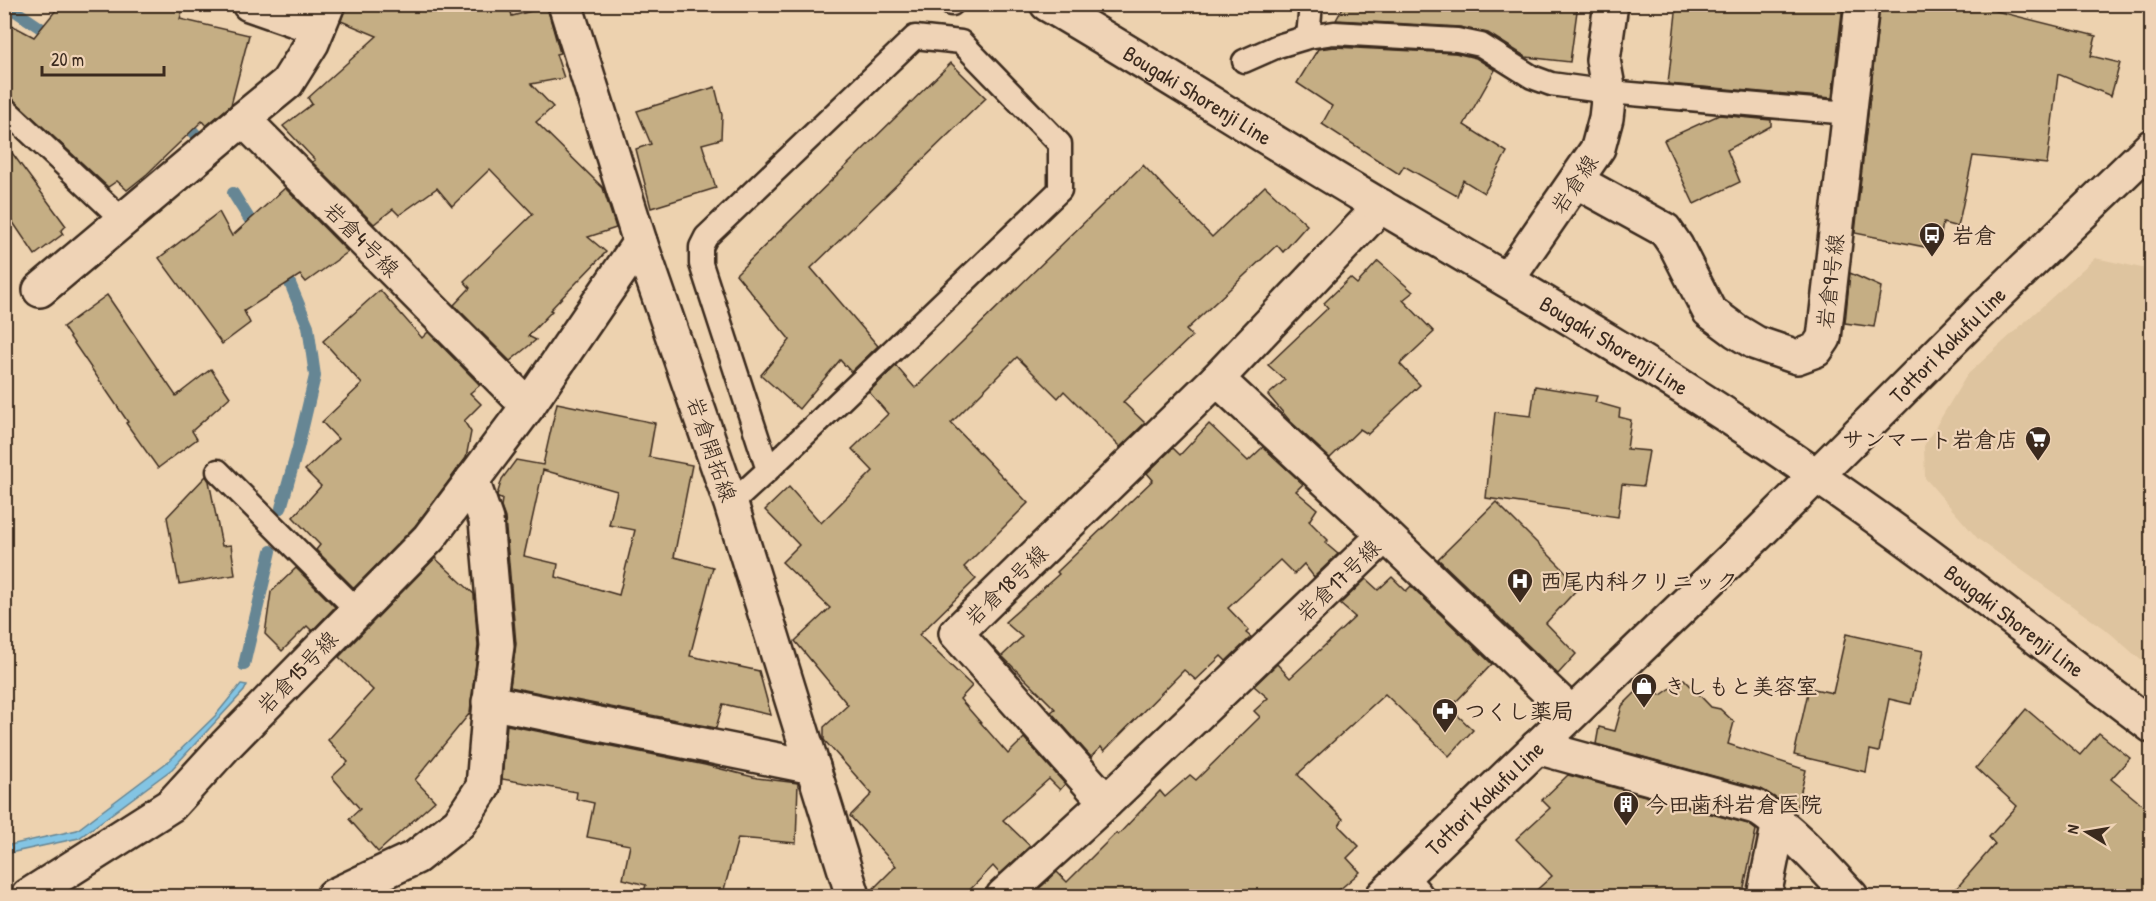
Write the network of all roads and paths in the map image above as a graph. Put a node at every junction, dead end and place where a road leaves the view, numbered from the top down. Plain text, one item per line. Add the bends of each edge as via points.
1 (249, 4) edge
2 (565, 4) edge
3 (1047, 4) edge
4 (1311, 4) edge
5 (1611, 4) edge
6 (1862, 4) edge
7 (323, 16) edge
8 (1308, 36) junction
9 (1244, 61) dead end
10 (1609, 92) junction
11 (4, 108) edge
12 (1849, 113) junction
13 (243, 119) junction
14 (2151, 146) edge
15 (1576, 181) junction
16 (1381, 206) junction
17 (123, 220) junction
18 (640, 242) junction
19 (1507, 280) junction
20 (40, 290) dead end
21 (1217, 378) junction
22 (528, 406) junction
23 (768, 470) junction
24 (218, 471) dead end
25 (1817, 475) junction
26 (472, 480) junction
27 (731, 504) junction
28 (1385, 535) junction
29 (357, 610) junction
30 (489, 702) junction
31 (1571, 713) junction
32 (2151, 726) edge
33 (1537, 747) junction
34 (813, 767) junction
35 (1106, 802) junction
36 (1779, 822) junction
37 (1400, 891) edge
38 (28, 897) edge
39 (333, 897) edge
40 (853, 897) edge
41 (1003, 897) edge
42 (1764, 897) edge
43 (1851, 897) edge

1 - 7 street
2 - 18 street, 岩倉開拓線
3 - 16 street, Bougaki Shorenji Line
4 - 8 lane
5 - 10 street, 岩倉線 via 1603,60
6 - 12 street, 岩倉9号線
7 - 13 street via 312,43 287,83
8 - 9 lane
8 - 10 lane via 1334,33 1457,40 1481,45 1532,77 1551,84
10 - 12 lane
10 - 15 street, 岩倉線 via 1598,148
11 - 17 lane
12 - 15 street, 岩倉9号線 via 1824,338 1816,350 1797,357 1756,343 1709,311 1665,230
13 - 17 street
13 - 22 street, 岩倉4号線
14 - 25 street, Tottori Kokufu Line
15 - 19 street, 岩倉線
16 - 19 street, Bougaki Shorenji Line
16 - 21 street
17 - 20 street
18 - 22 street
18 - 27 street, 岩倉開拓線
19 - 25 street, Bougaki Shorenji Line
21 - 28 street, 岩倉17号線
21 - 35 street, 岩倉18号線 via 956,633
22 - 26 street, 岩倉15号線
23 - 23 lane via 701,264 701,247 706,237 915,37 961,42 1060,144 1060,190
23 - 27 lane
24 - 29 lane
25 - 31 street, Tottori Kokufu Line
25 - 32 street, Bougaki Shorenji Line
26 - 29 street, 岩倉15号線 via 429,537
26 - 30 street via 486,520 497,646
27 - 34 street, 岩倉開拓線
28 - 31 street
28 - 35 street, 岩倉17号線
29 - 38 street, 岩倉15号線 via 171,805
30 - 34 street
30 - 39 street via 483,787 459,823 417,857
31 - 33 street, Tottori Kokufu Line
33 - 36 street via 1756,807
33 - 37 street, Tottori Kokufu Line
34 - 40 street, 岩倉開拓線
35 - 41 street, 岩倉17号線
36 - 42 street
36 - 43 street

